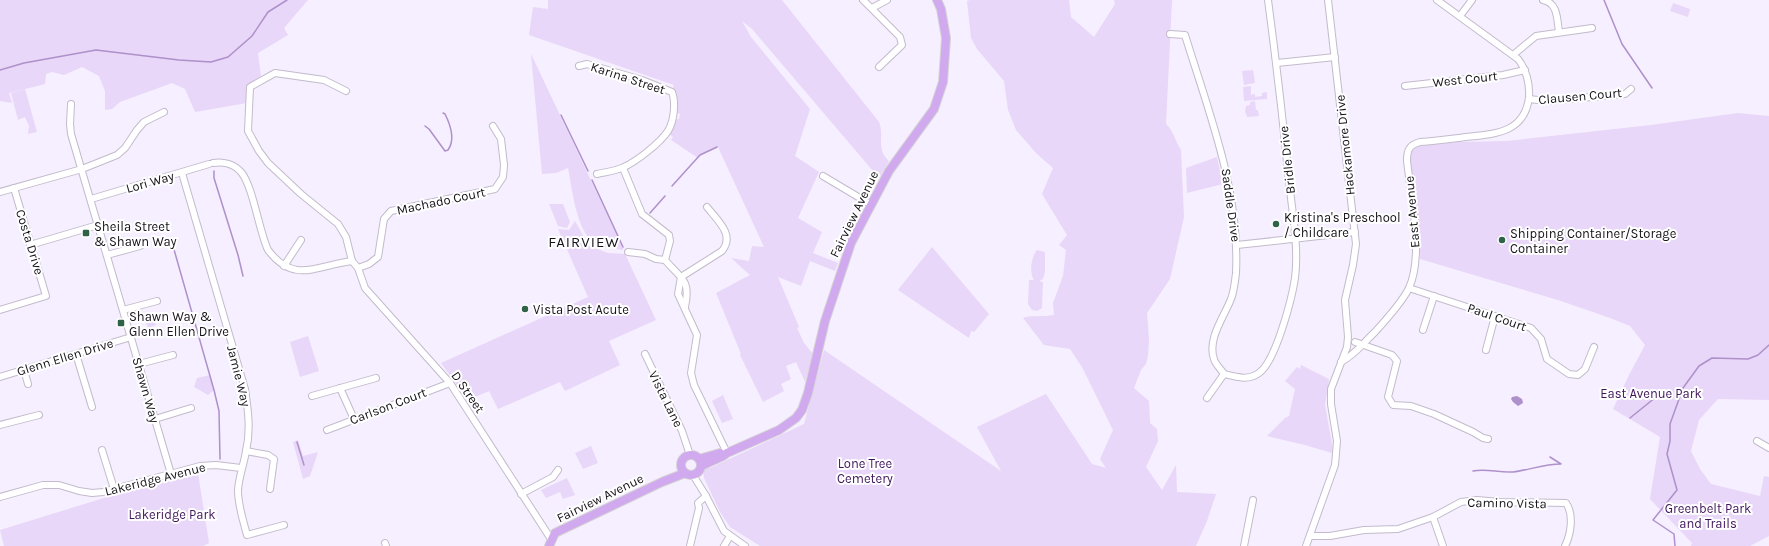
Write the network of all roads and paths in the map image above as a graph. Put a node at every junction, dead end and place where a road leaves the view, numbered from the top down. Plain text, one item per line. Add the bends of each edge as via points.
1 (863, 0) edge
2 (887, 0) edge
3 (937, 0) edge
4 (1268, 0) edge
5 (1328, 0) edge
6 (1437, 0) edge
7 (1472, 0) edge
8 (1543, 0) edge
9 (872, 8) junction
10 (1460, 16) junction
11 (1592, 28) dead end
12 (1559, 32) junction
13 (1170, 34) dead end
14 (1514, 55) junction
15 (1335, 57) junction
16 (1277, 64) junction
17 (579, 66) dead end
18 (879, 67) dead end
19 (1525, 70) junction
20 (1405, 86) dead end
21 (1631, 90) dead end
22 (346, 91) dead end
23 (1529, 99) junction
24 (71, 104) dead end
25 (164, 112) dead end
26 (493, 126) dead end
27 (82, 168) junction
28 (624, 168) junction
29 (182, 173) junction
30 (597, 174) dead end
31 (823, 176) dead end
32 (14, 188) junction
33 (0, 192) edge
34 (91, 199) junction
35 (870, 204) junction
36 (707, 207) dead end
37 (98, 225) junction
38 (1355, 232) junction
39 (1295, 238) junction
40 (301, 240) dead end
41 (30, 245) junction
42 (1237, 245) junction
43 (140, 246) dead end
44 (628, 252) dead end
45 (107, 255) junction
46 (665, 260) junction
47 (352, 261) junction
48 (284, 266) junction
49 (358, 268) junction
50 (681, 276) junction
51 (687, 287) junction
52 (679, 288) junction
53 (1409, 288) junction
54 (1434, 296) junction
55 (157, 301) dead end
56 (685, 307) junction
57 (0, 310) edge
58 (123, 310) junction
59 (1495, 316) junction
60 (1423, 330) dead end
61 (1370, 336) junction
62 (1348, 337) junction
63 (131, 338) junction
64 (1355, 342) junction
65 (1363, 346) junction
66 (1594, 347) dead end
67 (1486, 350) dead end
68 (76, 354) junction
69 (645, 354) dead end
70 (173, 355) dead end
71 (1341, 362) junction
72 (139, 364) junction
73 (24, 370) junction
74 (1224, 374) junction
75 (0, 377) edge
76 (376, 378) dead end
77 (450, 383) junction
78 (28, 384) dead end
79 (340, 388) junction
80 (312, 396) dead end
81 (1207, 398) dead end
82 (92, 407) dead end
83 (191, 408) dead end
84 (39, 415) dead end
85 (155, 419) junction
86 (354, 419) junction
87 (0, 425) edge
88 (327, 430) dead end
89 (1488, 439) dead end
90 (1757, 441) dead end
91 (1769, 448) edge
92 (102, 450) dead end
93 (246, 451) junction
94 (727, 453) junction
95 (688, 456) junction
96 (241, 468) junction
97 (693, 469) junction
98 (558, 470) dead end
99 (171, 474) junction
100 (114, 489) junction
101 (270, 490) dead end
102 (521, 494) junction
103 (706, 496) junction
104 (0, 498) edge
105 (1253, 500) dead end
106 (1433, 517) junction
107 (284, 525) dead end
108 (730, 536) junction
109 (1310, 536) junction
110 (550, 542) edge
111 (690, 546) edge
112 (724, 546) edge
113 (745, 546) edge
114 (1244, 546) edge
115 (1306, 546) edge
116 (1443, 546) edge
117 (1565, 546) edge

1 - 9 street
2 - 9 street
3 - 35 main road, Fairview Avenue via 946,38 943,82 934,109 889,171
4 - 16 street, Bridle Drive
5 - 15 street, Hackamore Drive
6 - 10 street
7 - 10 street
8 - 12 street via 1556,9
9 - 18 street via 900,37 902,45
10 - 14 street
11 - 12 street
12 - 14 street via 1536,36
13 - 42 street, Saddle Drive via 1185,35 1225,162
14 - 19 street
15 - 16 street
15 - 38 street, Hackamore Drive
16 - 39 street, Bridle Drive
17 - 28 street, Karina Street via 587,64 642,80 672,92 673,118 668,131 638,160
19 - 20 street, West Court via 1503,75
19 - 23 street via 1529,84
21 - 23 street, Clausen Court via 1625,94 1555,100
22 - 47 street via 324,80 275,73 250,87 248,131 268,163 338,224 346,237
23 - 53 street, East Avenue via 1525,112 1518,122 1503,132 1420,142 1410,146 1407,161 1417,246
24 - 27 street, Shawn Way via 71,134
25 - 27 street via 144,122 117,155
26 - 49 street, Machado Court via 501,139 504,164 503,177 495,189 391,211 384,219 378,257
27 - 32 street
27 - 34 street, Shawn Way
28 - 30 street, Karina Street
28 - 46 street via 642,214 669,235
29 - 34 street, Lori Way
29 - 48 street, Lori Way via 211,164 234,166 244,176 268,250 275,260
29 - 93 street, Jamie Way via 245,389 250,422
31 - 35 street
32 - 33 street
32 - 41 street, Costa Drive
34 - 37 street, Shawn Way
35 - 94 main road, Fairview Avenue via 841,269 800,415 779,430
36 - 50 street via 726,231 726,246 722,252
37 - 41 street
37 - 45 street, Shawn Way
38 - 39 street
38 - 62 street, Hackamore Drive via 1354,258 1345,300
39 - 42 street
39 - 74 street, Bridle Drive via 1295,277 1282,331 1272,355 1259,373 1241,379
40 - 48 street
41 - 57 street, Costa Drive via 46,296
42 - 74 street, Saddle Drive via 1236,275 1231,298 1212,343 1214,360
43 - 45 street
44 - 46 street
45 - 58 street, Shawn Way
46 - 50 street
47 - 48 street via 307,271
47 - 49 street, D Street
49 - 77 street, D Street via 365,288
50 - 51 street
50 - 52 street
51 - 52 street
51 - 56 street
52 - 56 street via 678,294
53 - 54 street, Paul Court
53 - 61 street, East Avenue via 1385,322
54 - 59 street, Paul Court
54 - 60 street
55 - 58 street
56 - 94 street via 697,335 691,373 694,385
58 - 63 street, Shawn Way
59 - 66 street, Paul Court via 1531,328 1541,339 1547,358 1569,374 1578,375 1585,369
59 - 67 street
61 - 64 street, East Avenue
61 - 65 street, East Avenue
62 - 64 street
62 - 71 street
63 - 68 street, Glenn Ellen Drive
63 - 72 street, Shawn Way
64 - 65 street
65 - 71 street, East Avenue
65 - 89 street via 1392,355 1397,361 1388,397 1392,405 1411,406 1434,414
68 - 73 street, Glenn Ellen Drive
68 - 82 street
69 - 95 street, Vista Lane via 682,431
70 - 72 street
71 - 109 street via 1333,380 1331,397 1337,441 1335,464
72 - 85 street, Shawn Way
73 - 75 street, Glenn Ellen Drive
73 - 78 street
74 - 81 street
76 - 79 street
77 - 86 street, Carlson Court
77 - 102 street, D Street
79 - 80 street
79 - 86 street
83 - 85 street
84 - 87 street
85 - 99 street, Shawn Way
86 - 88 street, Carlson Court
90 - 91 street
92 - 100 street
93 - 96 street, Jamie Way
93 - 101 street via 268,455 274,459
94 - 97 main road, Fairview Avenue
95 - 97 main road via 695,456
95 - 97 main road via 682,462
96 - 99 street, Lakeridge Avenue via 200,466
96 - 107 street, Jamie Way via 239,505 247,536
97 - 103 street via 698,485
97 - 110 main road, Fairview Avenue via 666,477 662,482 572,524 555,533
98 - 102 street via 552,477
99 - 100 street, Lakeridge Avenue
100 - 104 street, Lakeridge Avenue via 92,494 59,485 43,485
102 - 110 street, D Street
103 - 108 street via 724,531
103 - 111 street via 698,503
105 - 114 street
106 - 109 street, Camino Vista via 1398,529
106 - 116 street
106 - 117 street, Camino Vista via 1461,502 1477,500 1566,503 1571,509 1571,520
108 - 112 street
108 - 113 street
109 - 115 street

